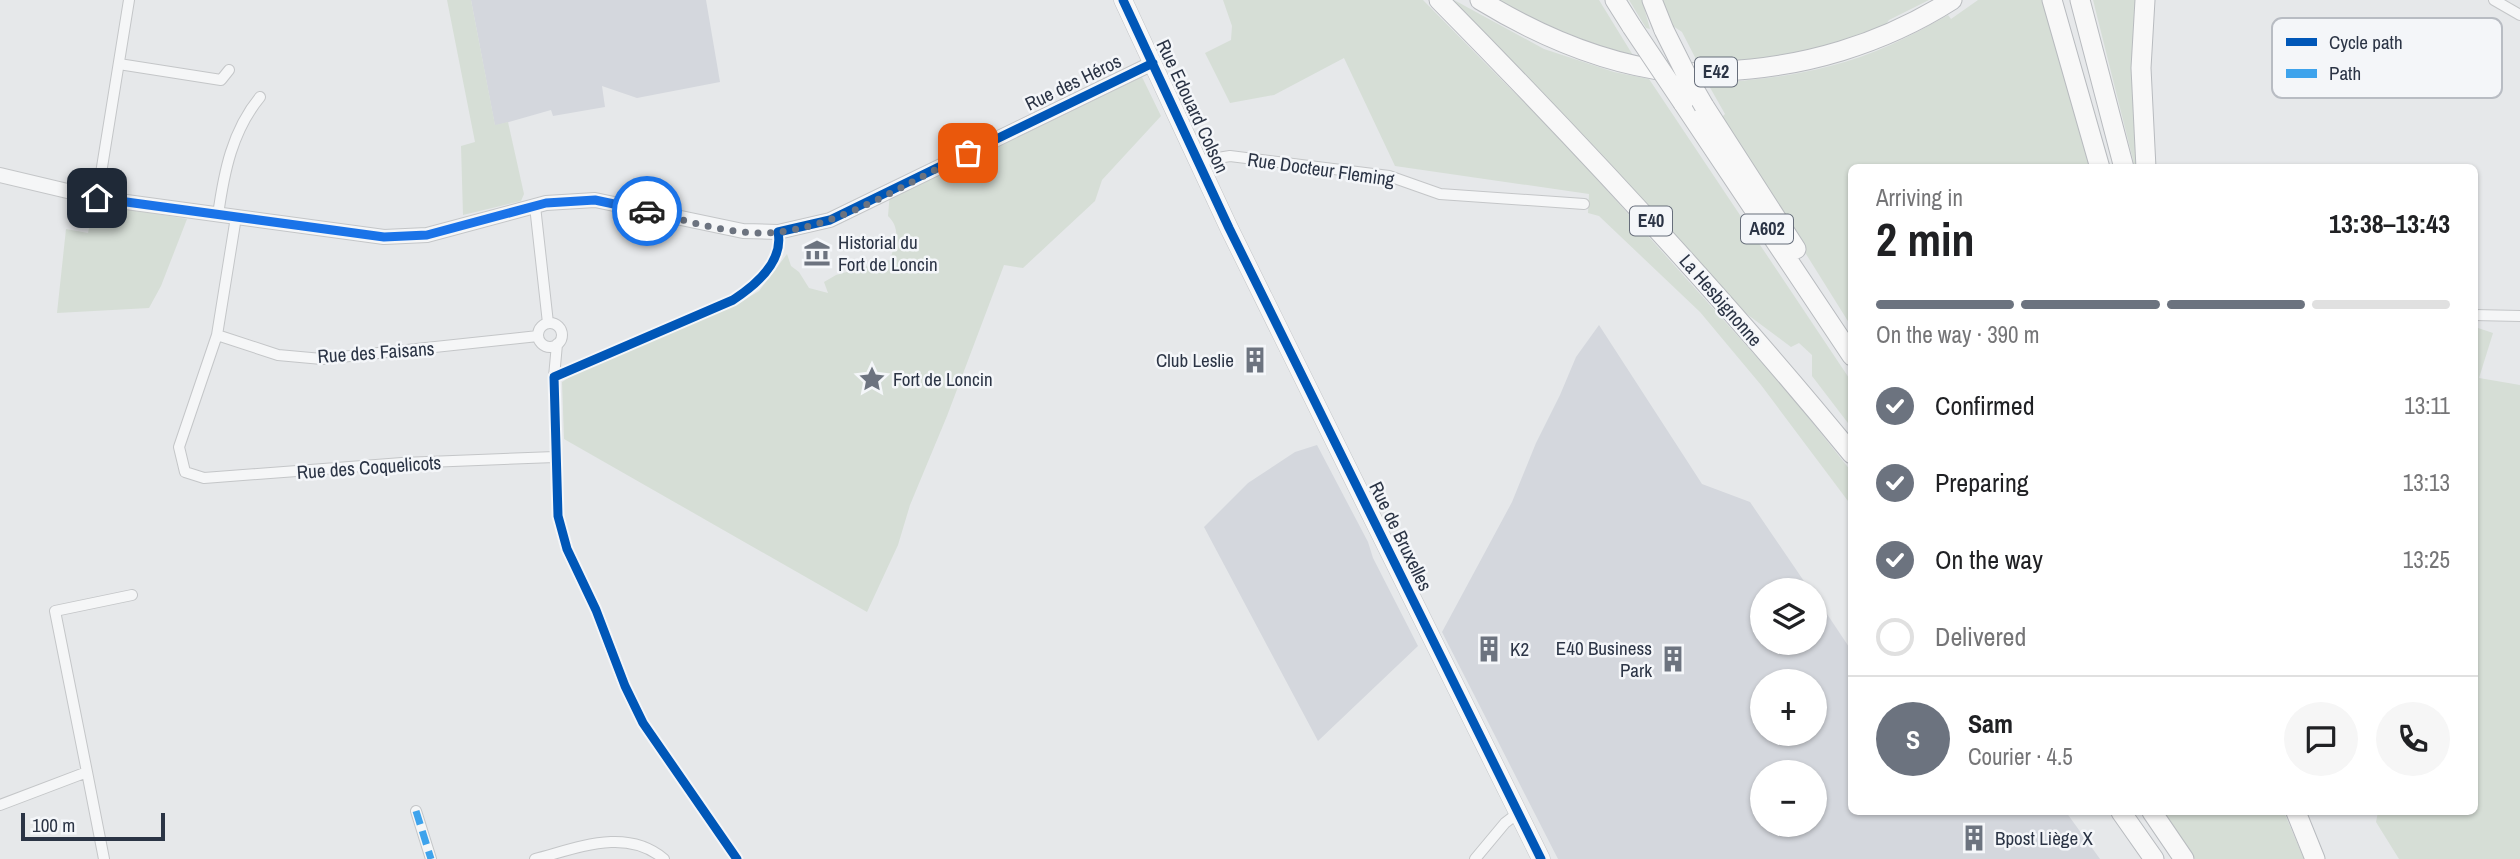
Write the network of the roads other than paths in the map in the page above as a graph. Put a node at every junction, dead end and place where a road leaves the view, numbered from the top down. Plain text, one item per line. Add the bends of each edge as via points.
1 (129, 0) edge
2 (1123, 0) edge
3 (1439, 0) edge
4 (1480, 0) edge
5 (1615, 0) edge
6 (1652, 0) edge
7 (1952, 0) edge
8 (2052, 0) edge
9 (2080, 0) edge
10 (2145, 0) edge
11 (2494, 0) edge
12 (2520, 15) edge
13 (1153, 63) junction
14 (119, 64) junction
15 (229, 70) dead end
16 (260, 97) dead end
17 (1200, 161) junction
18 (2099, 164) edge
19 (2123, 164) edge
20 (2146, 164) edge
21 (0, 175) edge
22 (97, 198) junction
23 (1584, 204) dead end
24 (535, 206) junction
25 (218, 215) junction
26 (236, 218) junction
27 (1229, 228) joint
28 (2478, 314) edge
29 (2520, 316) edge
30 (548, 323) junction
31 (1848, 330) edge
32 (216, 335) junction
33 (538, 336) junction
34 (557, 344) junction
35 (1848, 350) edge
36 (1848, 449) edge
37 (555, 457) junction
38 (132, 595) dead end
39 (87, 772) junction
40 (0, 805) edge
41 (415, 811) dead end
42 (1518, 813) junction
43 (2123, 815) edge
44 (2154, 815) edge
45 (2297, 815) edge
46 (104, 859) edge
47 (431, 859) edge
48 (535, 859) edge
49 (664, 859) edge
50 (737, 859) edge
51 (1475, 859) edge
52 (1541, 859) edge
53 (2154, 859) edge
54 (2184, 859) edge
55 (2315, 859) edge

1 - 14 street
2 - 13 main road, Rue Edouard Colson
3 - 36 highway, La Hesbignonne / E40 via 1563,125 1686,260
4 - 7 highway, E42 via 1541,34 1578,48 1675,72 1735,71 1835,54 1896,31
5 - 35 highway, A602, bridge
6 - 31 highway, bridge via 1704,106
8 - 18 highway
9 - 19 highway
10 - 20 highway via 2141,68
11 - 12 street
13 - 17 main road, Rue Edouard Colson
13 - 24 street, Rue des Héros via 830,220 800,228 743,231 595,200
14 - 15 street via 221,79
14 - 22 street
16 - 25 street via 236,135
17 - 23 street, Rue Docteur Fleming via 1230,156 1389,176 1440,194
17 - 27 main road, Rue Edouard Colson
21 - 22 street, Rue des Héros
22 - 25 street, Rue des Héros
24 - 26 street, Rue des Héros via 406,237
24 - 30 street
25 - 26 street, Rue des Héros
26 - 32 street
27 - 42 main road, Rue de Bruxelles
28 - 29 street
30 - 33 street
30 - 34 street via 561,331
32 - 33 street, Rue des Faisans via 278,355 322,359
32 - 37 street, Rue des Coquelicots via 179,447 185,472 204,478
33 - 34 street via 545,346
34 - 37 street
37 - 50 street via 558,516 567,549 625,686 643,723
38 - 39 street via 55,611
39 - 40 street
39 - 46 street
41 - 47 street
42 - 51 street
42 - 52 main road, Rue de Bruxelles
43 - 53 highway
44 - 54 highway
45 - 55 highway
48 - 49 street via 613,841 639,844

